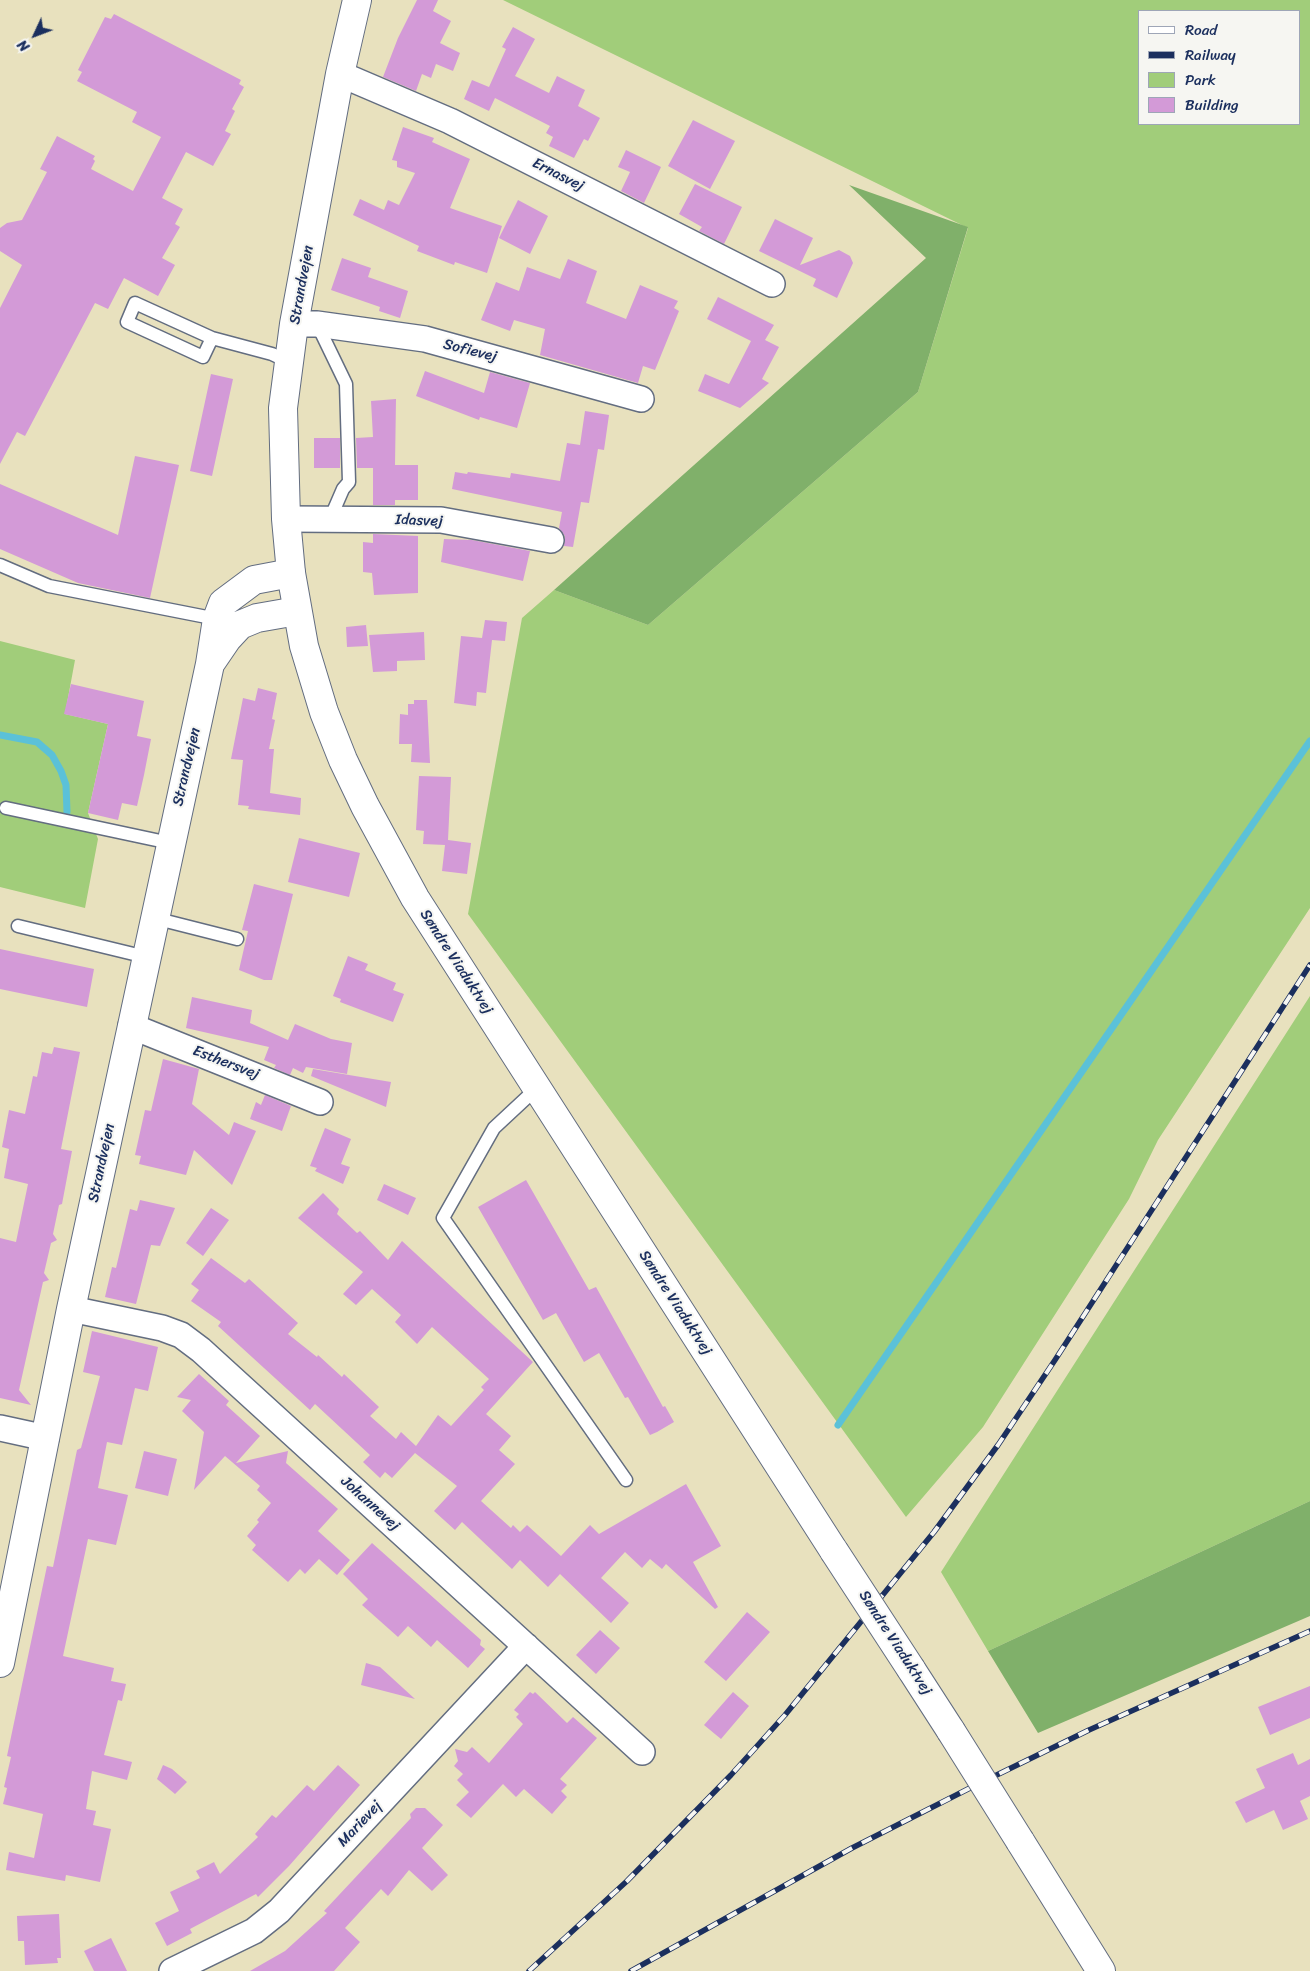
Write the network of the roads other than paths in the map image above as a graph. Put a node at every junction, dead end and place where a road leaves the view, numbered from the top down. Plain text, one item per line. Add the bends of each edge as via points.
1 (356, 0) edge
2 (340, 74) junction
3 (772, 284) dead end
4 (306, 324) junction
5 (212, 338) junction
6 (290, 362) junction
7 (641, 399) dead end
8 (286, 519) junction
9 (330, 519) junction
10 (550, 540) dead end
11 (0, 565) edge
12 (291, 573) junction
13 (297, 612) junction
14 (217, 619) junction
15 (210, 664) junction
16 (6, 808) dead end
17 (170, 844) junction
18 (154, 918) junction
19 (18, 926) dead end
20 (237, 939) dead end
21 (146, 957) junction
22 (131, 1026) junction
23 (537, 1088) junction
24 (320, 1102) dead end
25 (71, 1310) junction
26 (0, 1428) edge
27 (46, 1438) junction
28 (626, 1480) dead end
29 (526, 1646) junction
30 (0, 1663) edge
31 (642, 1752) dead end
32 (172, 1971) edge
33 (1102, 1971) edge

1 - 2 main road, Strandvejen
2 - 3 street, Ernasvej via 450,121
2 - 4 main road, Strandvejen
4 - 6 main road, Strandvejen
4 - 7 street, Sofievej via 425,339
4 - 9 lane via 346,384 349,482
5 - 5 lane via 135,303 127,322 203,356
5 - 6 lane
6 - 8 main road, Strandvejen via 284,408
8 - 9 street, Idasvej
8 - 12 main road, Strandvejen
9 - 10 street, Idasvej via 441,520
11 - 14 lane via 50,586
12 - 13 main road, Strandvejen
12 - 14 main road, Strandvejen via 254,580 223,604
13 - 15 main road, Strandvejen via 257,618 240,626 227,638
13 - 23 main road, Søndre Viaduktvej via 324,712 365,806 415,898
14 - 15 main road, Strandvejen
15 - 17 main road, Strandvejen
16 - 17 lane
17 - 18 main road, Strandvejen
18 - 20 lane
18 - 21 main road, Strandvejen
19 - 21 lane
21 - 22 main road, Strandvejen
22 - 24 street, Esthersvej
22 - 25 main road, Strandvejen
23 - 28 lane via 494,1128 443,1218
23 - 33 main road, Søndre Viaduktvej, bridge
25 - 27 main road, Strandvejen
25 - 29 street, Johannevej via 162,1328 181,1335
26 - 27 street
27 - 30 main road, Strandvejen
29 - 31 street, Johannevej
29 - 32 street, Marievej via 279,1911 254,1931

